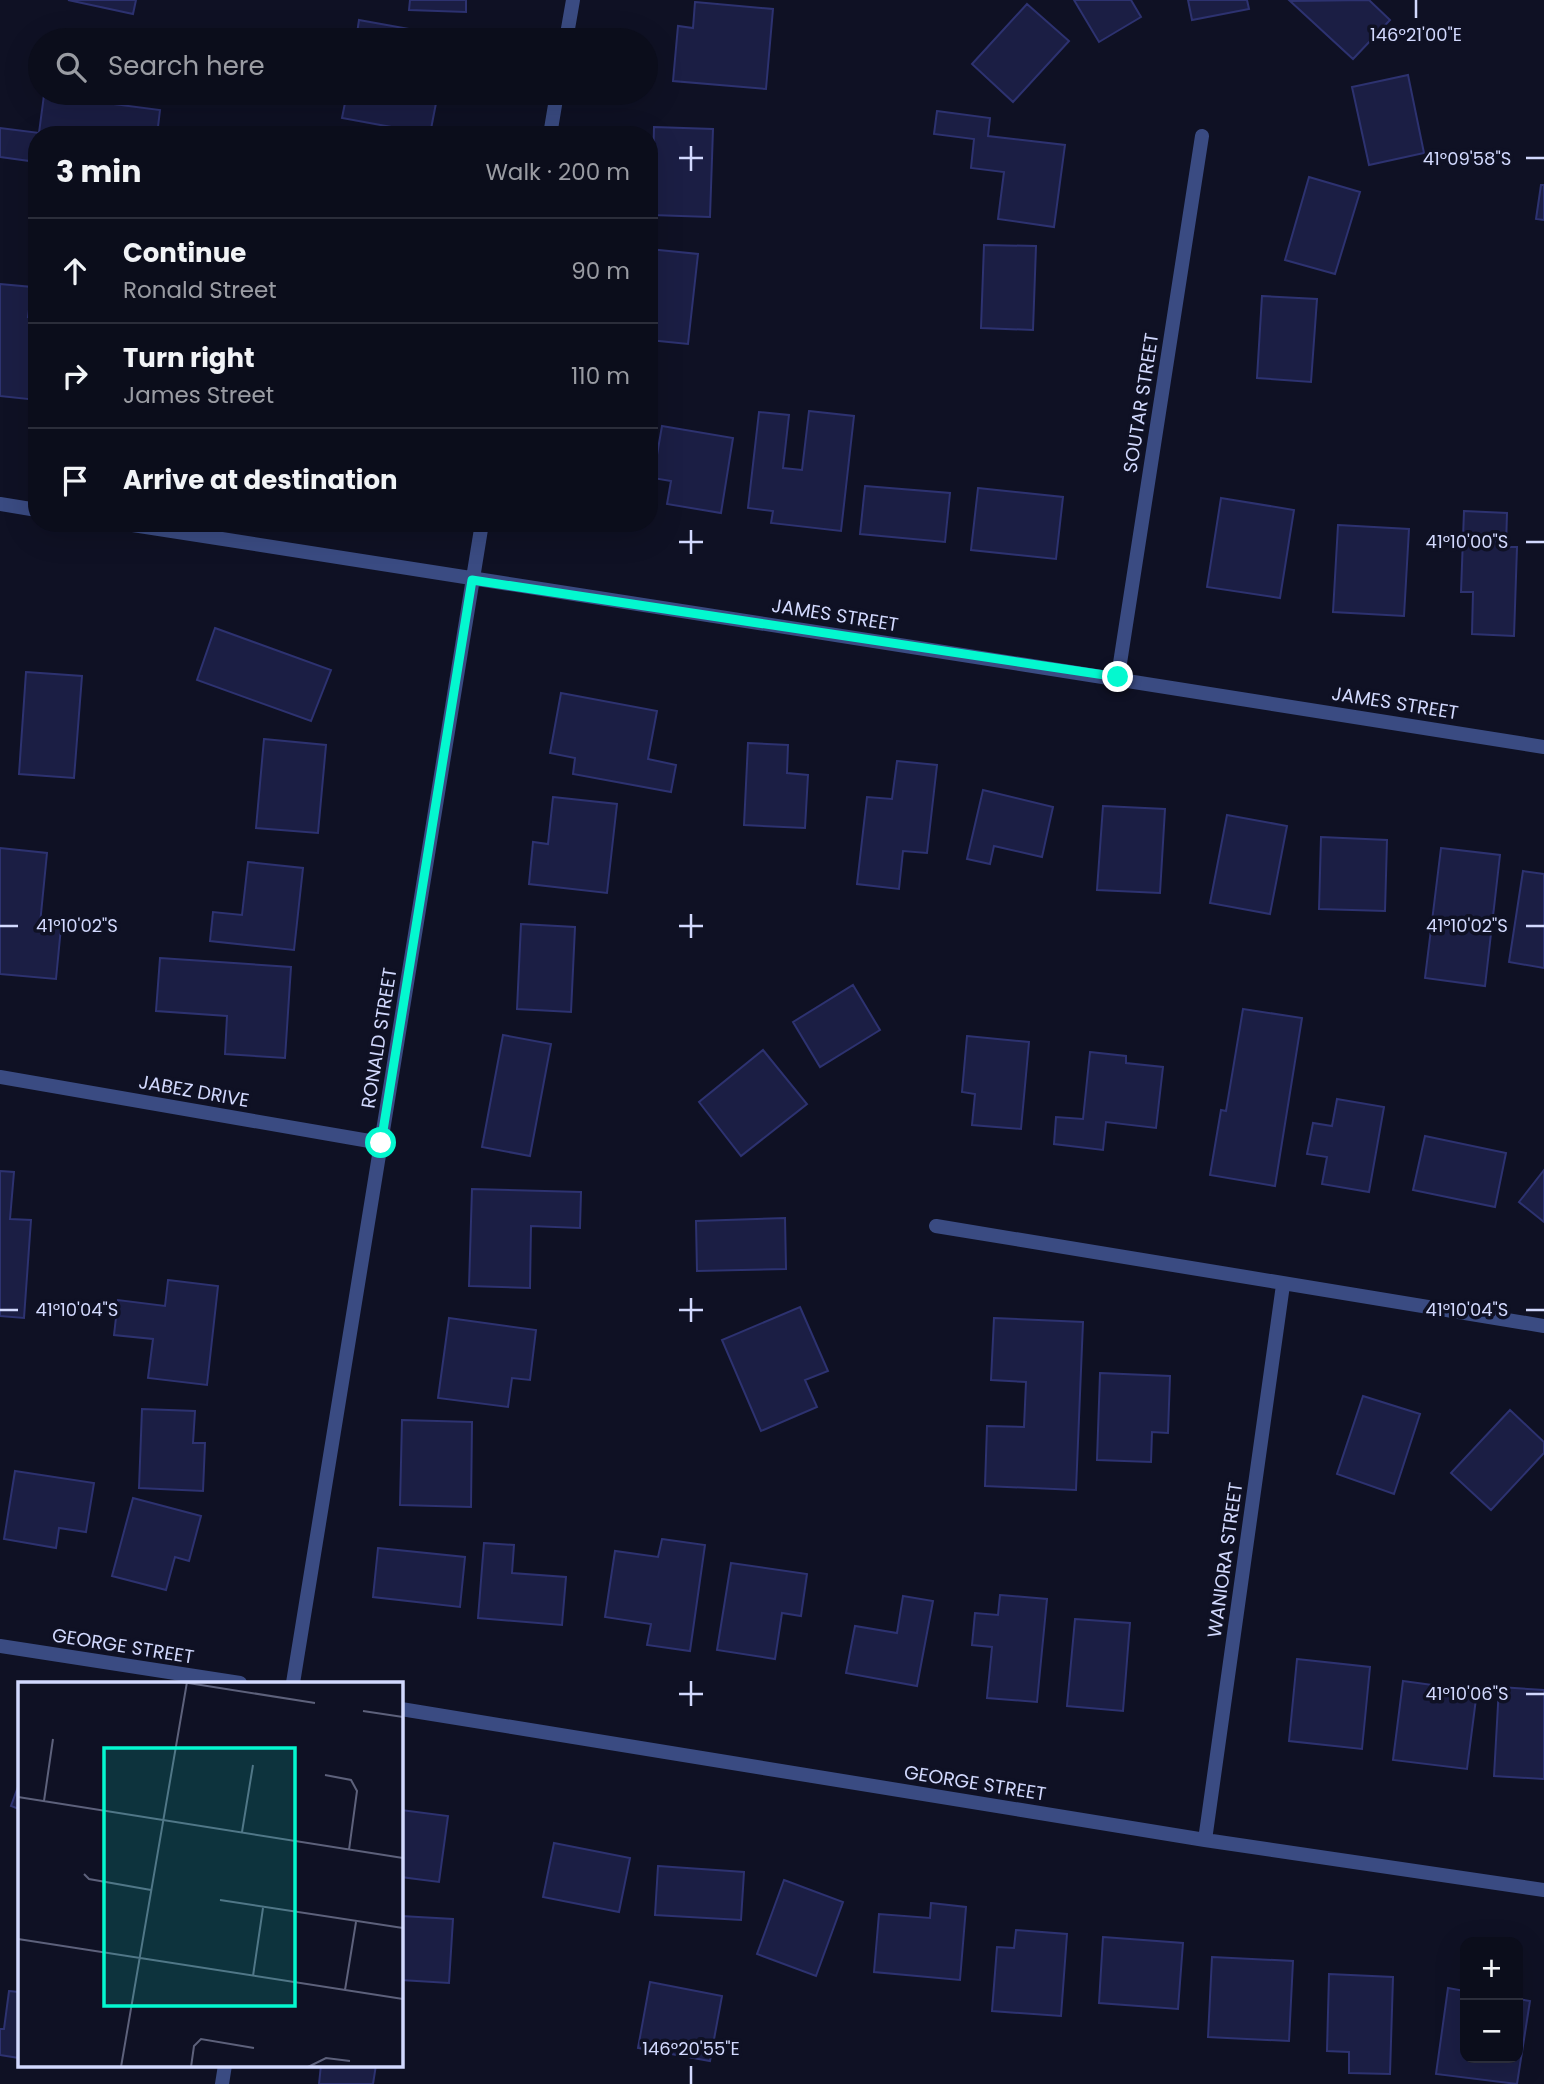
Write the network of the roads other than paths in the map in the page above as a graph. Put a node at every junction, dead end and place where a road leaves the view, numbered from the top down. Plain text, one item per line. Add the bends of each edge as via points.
1 (573, 0) edge
2 (568, 28) edge
3 (555, 105) edge
4 (552, 126) edge
5 (1202, 136) dead end
6 (0, 504) edge
7 (28, 509) edge
8 (176, 532) edge
9 (480, 532) edge
10 (472, 580) junction
11 (1118, 677) junction
12 (1544, 747) edge
13 (0, 1077) edge
14 (381, 1143) junction
15 (936, 1226) dead end
16 (1283, 1285) junction
17 (1544, 1326) edge
18 (0, 1646) edge
19 (234, 1682) edge
20 (293, 1682) edge
21 (402, 1709) edge
22 (1205, 1840) junction
23 (1544, 1890) edge
24 (225, 2066) edge
25 (222, 2084) edge

1 - 2 street
3 - 4 street
5 - 11 street, SOUTAR STREET
6 - 7 street
8 - 10 street, JAMES STREET
9 - 10 street, RONALD STREET
10 - 11 street, JAMES STREET
10 - 14 street, RONALD STREET
11 - 12 street, JAMES STREET
13 - 14 street, JABEZ DRIVE
14 - 20 street, RONALD STREET
15 - 16 street
16 - 17 street
16 - 22 street, WANIORA STREET
18 - 19 street, GEORGE STREET
21 - 22 street, GEORGE STREET
22 - 23 street, GEORGE STREET
24 - 25 street

